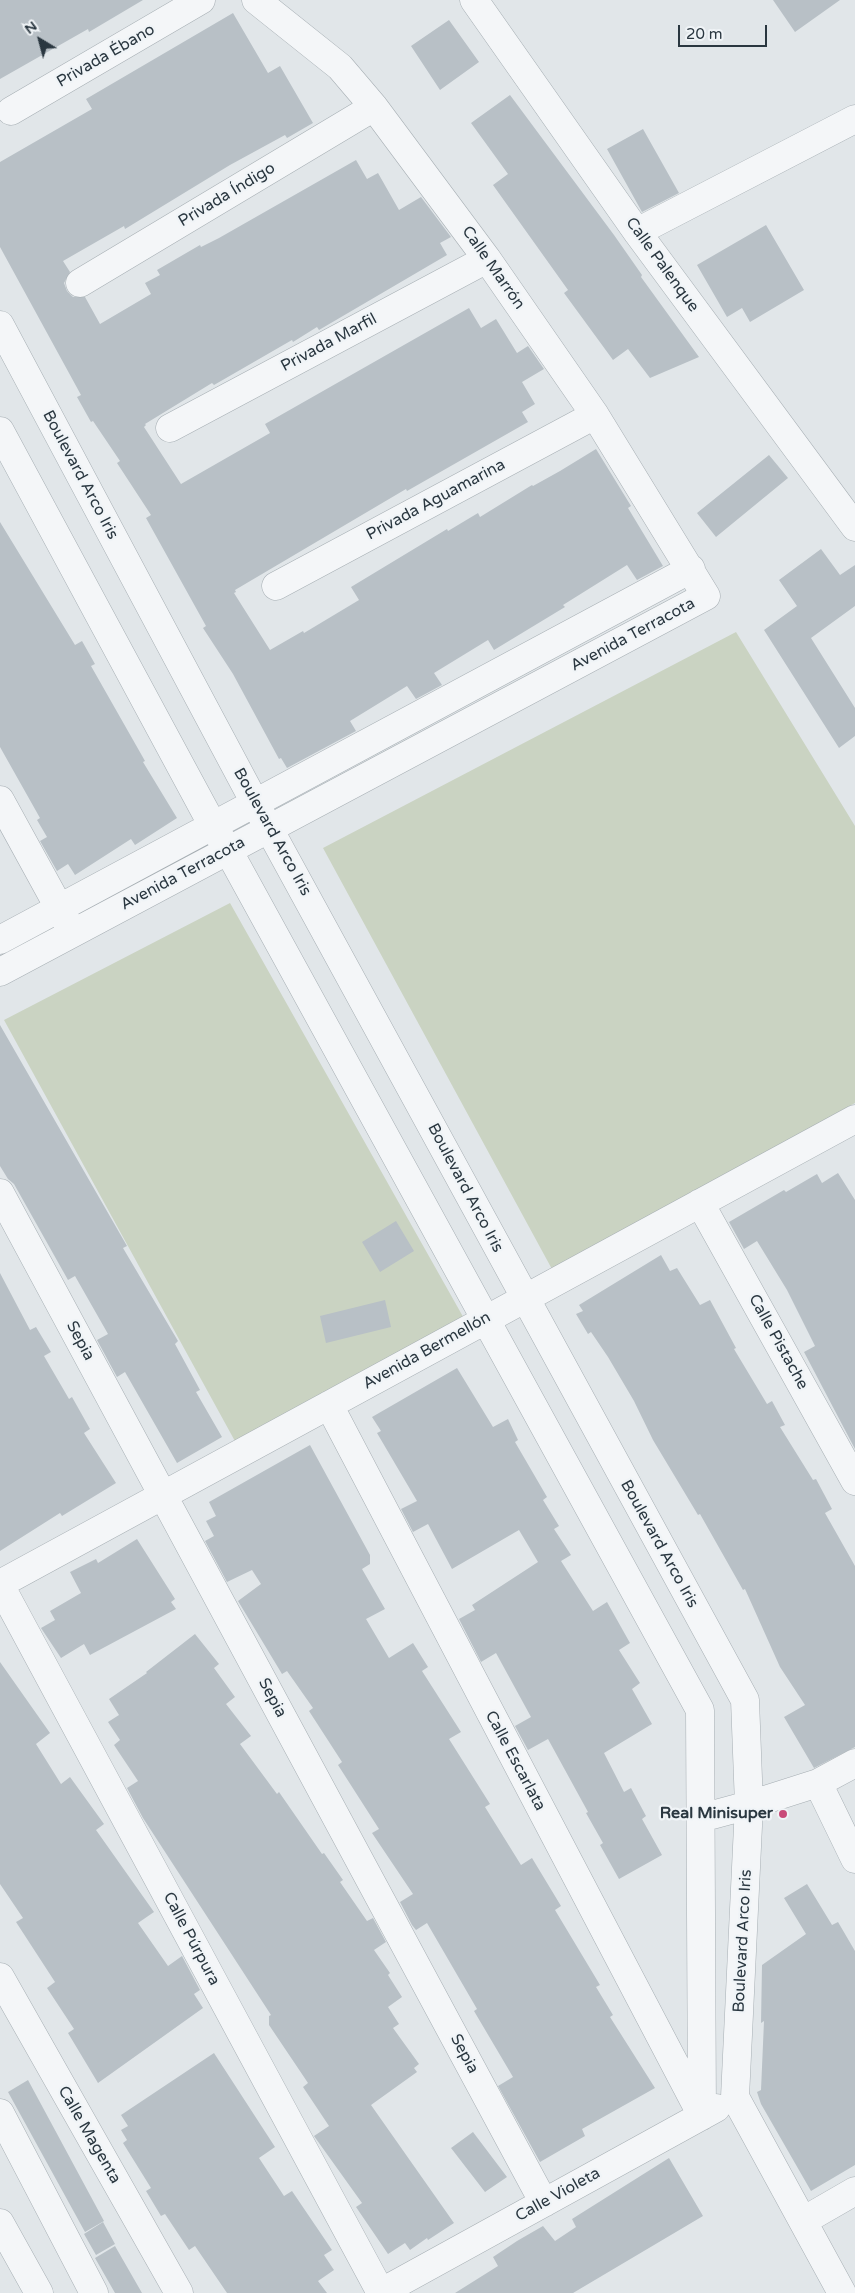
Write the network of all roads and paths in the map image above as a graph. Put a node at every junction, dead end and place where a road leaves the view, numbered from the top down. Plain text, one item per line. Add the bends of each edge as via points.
1 (201, 0) edge
2 (256, 0) edge
3 (474, 0) edge
4 (374, 107) junction
5 (11, 111) dead end
6 (855, 119) edge
7 (637, 232) junction
8 (487, 258) junction
9 (80, 282) dead end
10 (0, 325) edge
11 (595, 415) junction
12 (170, 428) dead end
13 (0, 432) edge
14 (855, 527) edge
15 (691, 569) junction
16 (276, 586) dead end
17 (0, 800) edge
18 (255, 803) junction
19 (213, 826) junction
20 (270, 828) junction
21 (228, 850) junction
22 (59, 908) junction
23 (73, 933) junction
24 (0, 940) edge
25 (0, 972) edge
26 (855, 1119) edge
27 (0, 1193) edge
28 (700, 1203) junction
29 (524, 1299) junction
30 (487, 1319) junction
31 (328, 1405) junction
32 (855, 1481) edge
33 (163, 1495) junction
34 (0, 1584) edge
35 (855, 1764) edge
36 (818, 1783) junction
37 (749, 1805) junction
38 (701, 1818) junction
39 (855, 1859) edge
40 (0, 1977) edge
41 (735, 2097) junction
42 (0, 2114) edge
43 (702, 2116) junction
44 (855, 2191) edge
45 (544, 2203) junction
46 (803, 2221) junction
47 (0, 2222) edge
48 (39, 2293) edge
49 (94, 2293) edge
50 (179, 2293) edge
51 (381, 2293) edge
52 (842, 2293) edge

1 - 5 street, Privada Ébano
2 - 4 street, Calle Marrón via 340,67
3 - 7 street, Calle Palenque
4 - 8 street, Calle Marrón
4 - 9 street, Privada Índigo
6 - 7 street
7 - 14 street, Calle Palenque
8 - 11 street, Calle Marrón
8 - 12 street, Privada Marfil
10 - 18 street, Boulevard Arco Iris
11 - 15 street, Calle Marrón
11 - 16 street, Privada Aguamarina
13 - 19 street
15 - 18 street, Avenida Terracota
15 - 20 street, Avenida Terracota via 706,596
17 - 22 street
18 - 19 street, Avenida Terracota
18 - 20 street, Boulevard Arco Iris
19 - 21 street
19 - 22 street, Avenida Terracota
20 - 21 street, Avenida Terracota
20 - 29 street, Boulevard Arco Iris
21 - 23 street, Avenida Terracota
21 - 30 street
22 - 23 street
22 - 24 street, Avenida Terracota
23 - 25 street, Avenida Terracota
26 - 28 street, Avenida Bermellón
27 - 33 street, Sepia
28 - 29 street, Avenida Bermellón
28 - 32 street, Calle Pistache
29 - 30 street, Avenida Bermellón
29 - 37 street, Boulevard Arco Iris via 745,1700
30 - 31 street, Avenida Bermellón
30 - 38 street via 700,1710
31 - 33 street, Avenida Bermellón
31 - 43 street, Calle Escarlata
33 - 34 street, Avenida Bermellón
33 - 45 street, Sepia
34 - 51 street, Calle Púrpura
35 - 36 street
36 - 37 street
36 - 39 street
37 - 38 street
37 - 41 street, Boulevard Arco Iris
38 - 43 street
40 - 50 street, Calle Magenta
41 - 43 street, Calle Violeta
41 - 46 street
42 - 49 street
43 - 45 street, Calle Violeta
44 - 46 street
45 - 51 street, Calle Violeta
46 - 52 street
47 - 48 street

